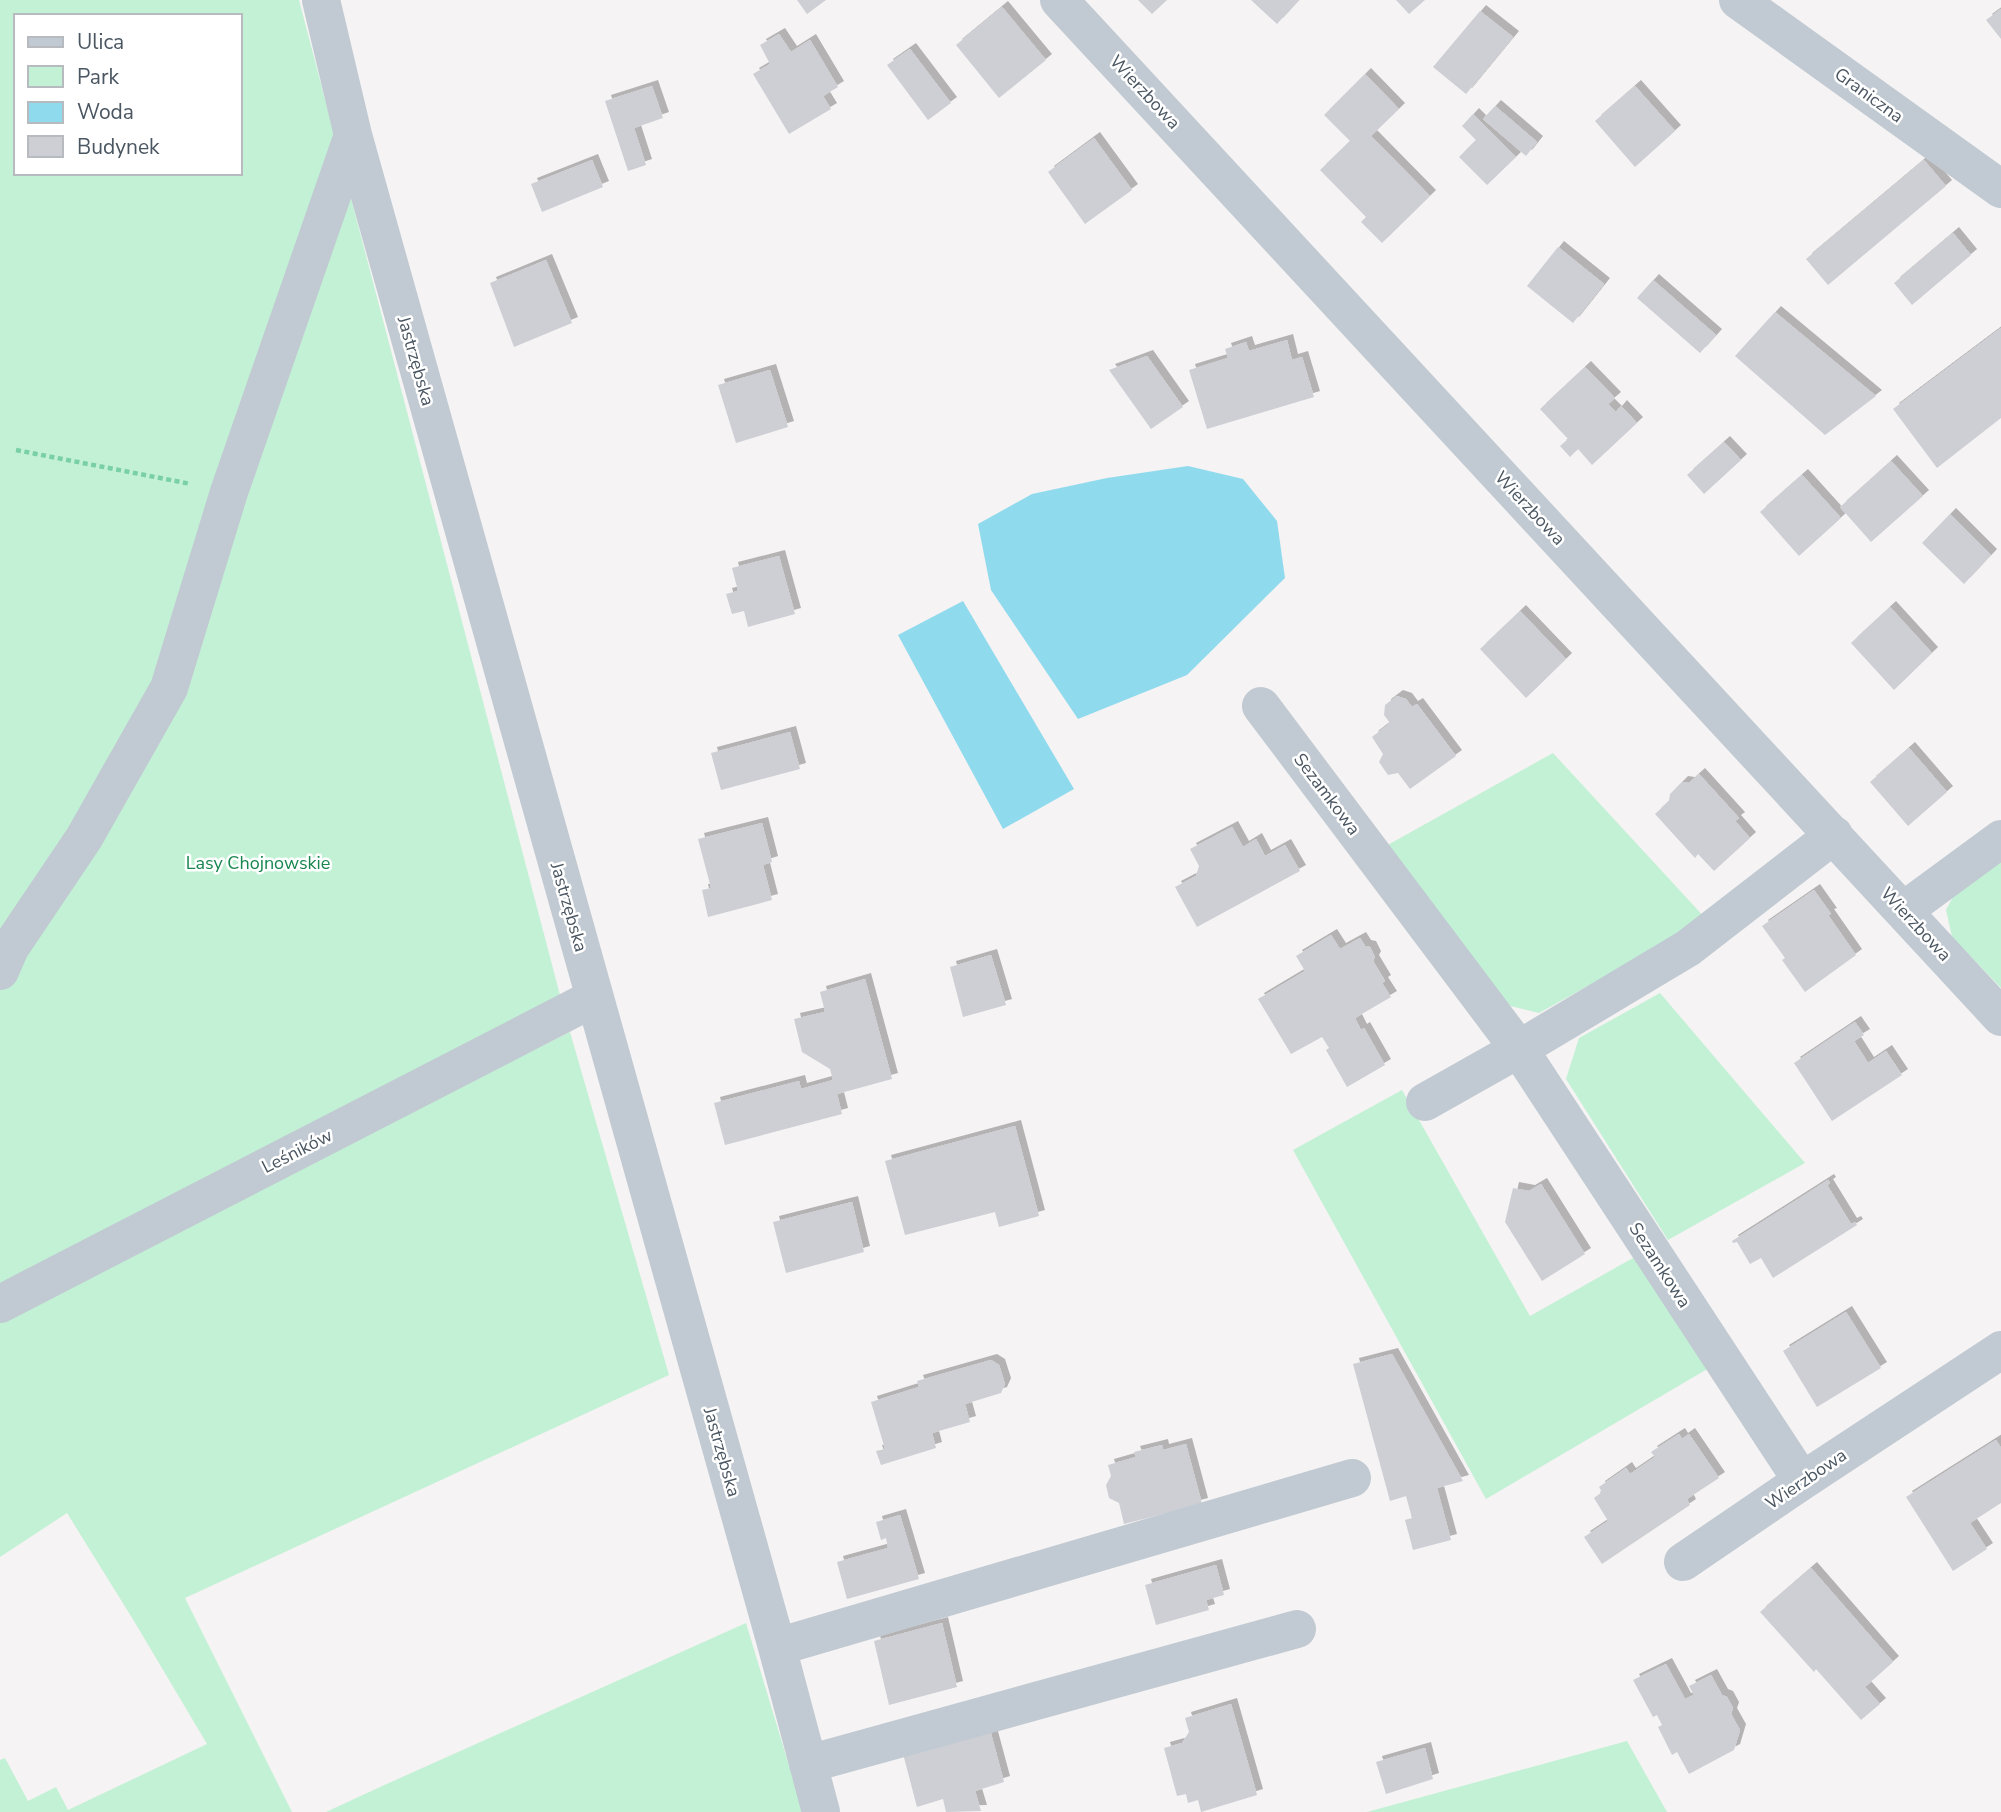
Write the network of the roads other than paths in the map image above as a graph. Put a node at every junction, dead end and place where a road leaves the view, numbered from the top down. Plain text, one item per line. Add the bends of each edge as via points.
1 (321, 0) edge
2 (1059, 0) edge
3 (1738, 0) edge
4 (353, 135) junction
5 (2001, 189) edge
6 (1261, 706) dead end
7 (1834, 835) junction
8 (2001, 839) edge
9 (1903, 911) junction
10 (0, 971) edge
11 (594, 998) junction
12 (2001, 1017) edge
13 (1519, 1049) junction
14 (1425, 1102) dead end
15 (0, 1304) edge
16 (2001, 1350) edge
17 (1352, 1478) dead end
18 (1802, 1480) junction
19 (1683, 1562) dead end
20 (1297, 1629) dead end
21 (777, 1647) junction
22 (808, 1764) junction
23 (821, 1812) edge

1 - 4 street, Jastrzębska
2 - 7 street, Wierzbowa
3 - 5 street, Graniczna
4 - 10 street via 229,492 169,688 84,838 10,948
4 - 11 street, Jastrzębska
6 - 13 street, Sezamkowa
7 - 9 street, Wierzbowa
7 - 13 street via 1688,947
8 - 9 street
9 - 12 street, Wierzbowa
11 - 15 street, Leśników
11 - 21 street, Jastrzębska
13 - 14 street
13 - 18 street, Sezamkowa
16 - 18 street, Wierzbowa
17 - 21 street
18 - 19 street, Wierzbowa
20 - 22 street
21 - 22 street, Jastrzębska
22 - 23 street, Jastrzębska

